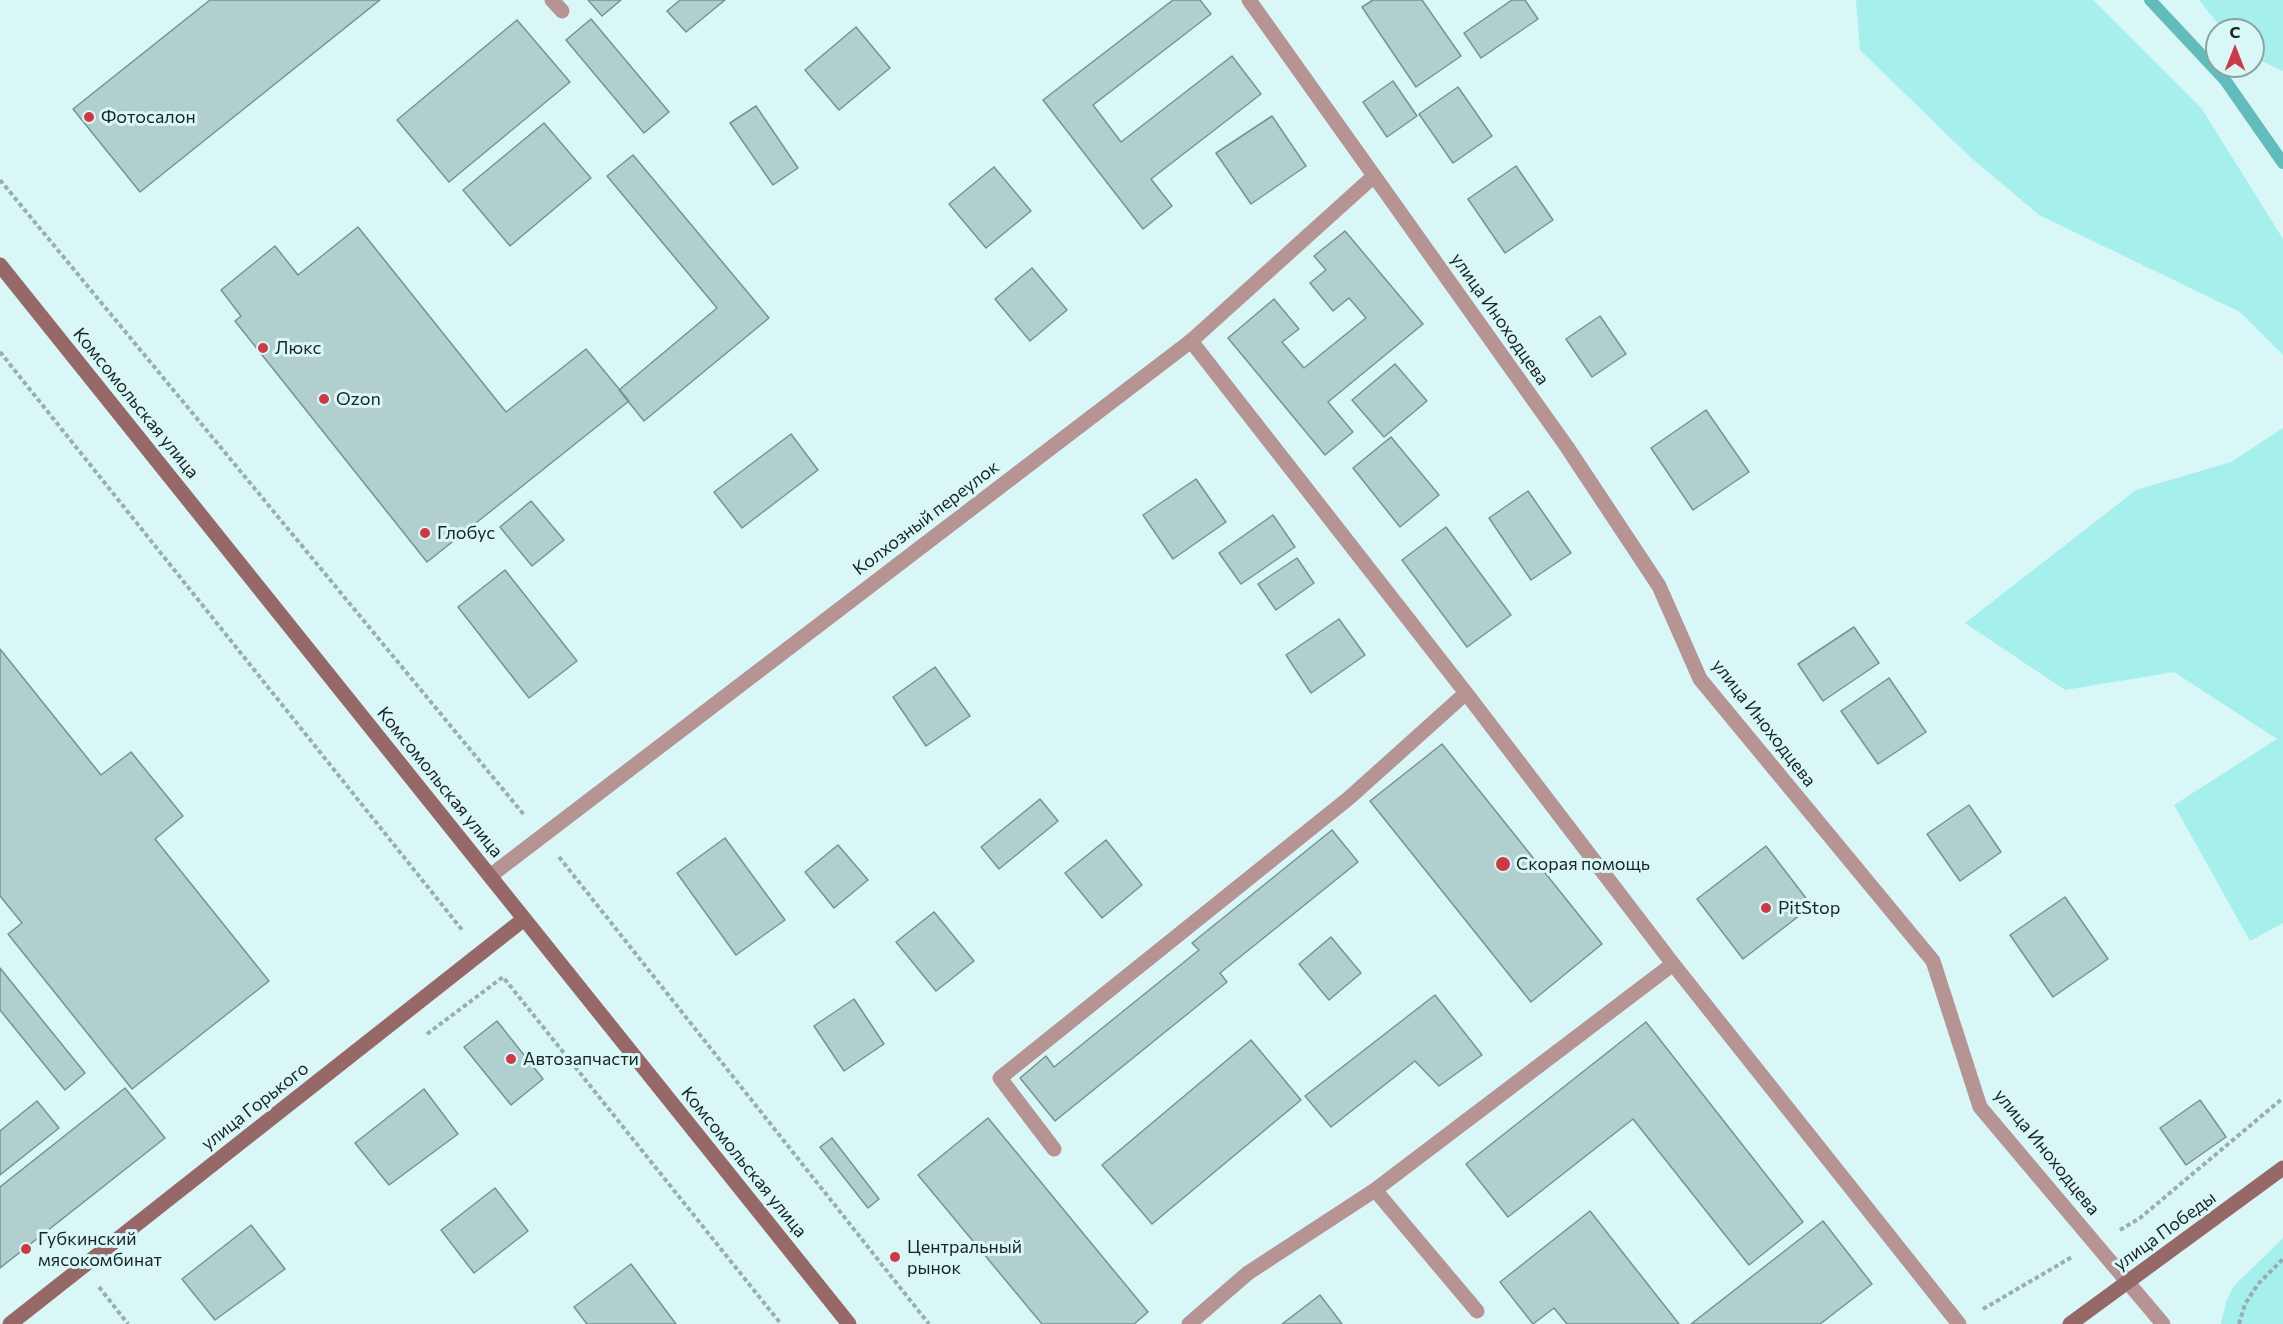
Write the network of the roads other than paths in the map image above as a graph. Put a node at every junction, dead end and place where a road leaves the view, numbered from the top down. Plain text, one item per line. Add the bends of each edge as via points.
1 (1249, 0) edge
2 (1374, 176) junction
3 (0, 265) edge
4 (1191, 341) junction
5 (1466, 693) junction
6 (490, 876) junction
7 (524, 919) junction
8 (1673, 964) junction
9 (1054, 1149) dead end
10 (2283, 1168) edge
11 (1375, 1190) junction
12 (2127, 1284) junction
13 (1477, 1311) dead end
14 (1959, 1323) edge
15 (10, 1324) edge
16 (849, 1324) edge
17 (1189, 1324) edge
18 (2070, 1324) edge
19 (2163, 1324) edge

1 - 2 street, улица Иноходцева
2 - 4 street, Колхозный переулок
2 - 12 street, улица Иноходцева via 1567,447 1659,586 1700,679 1933,961 1980,1107 2097,1243
3 - 6 main road, Комсомольская улица
4 - 5 street
4 - 6 street, Колхозный переулок
5 - 8 street
5 - 9 street via 1349,798 1000,1078
6 - 7 main road, Комсомольская улица
7 - 15 main road, улица Горького
7 - 16 main road, Комсомольская улица
8 - 11 street
8 - 14 street
10 - 12 main road, улица Победы
11 - 13 street
11 - 17 street via 1248,1273
12 - 18 main road, улица Победы
12 - 19 street, улица Иноходцева

